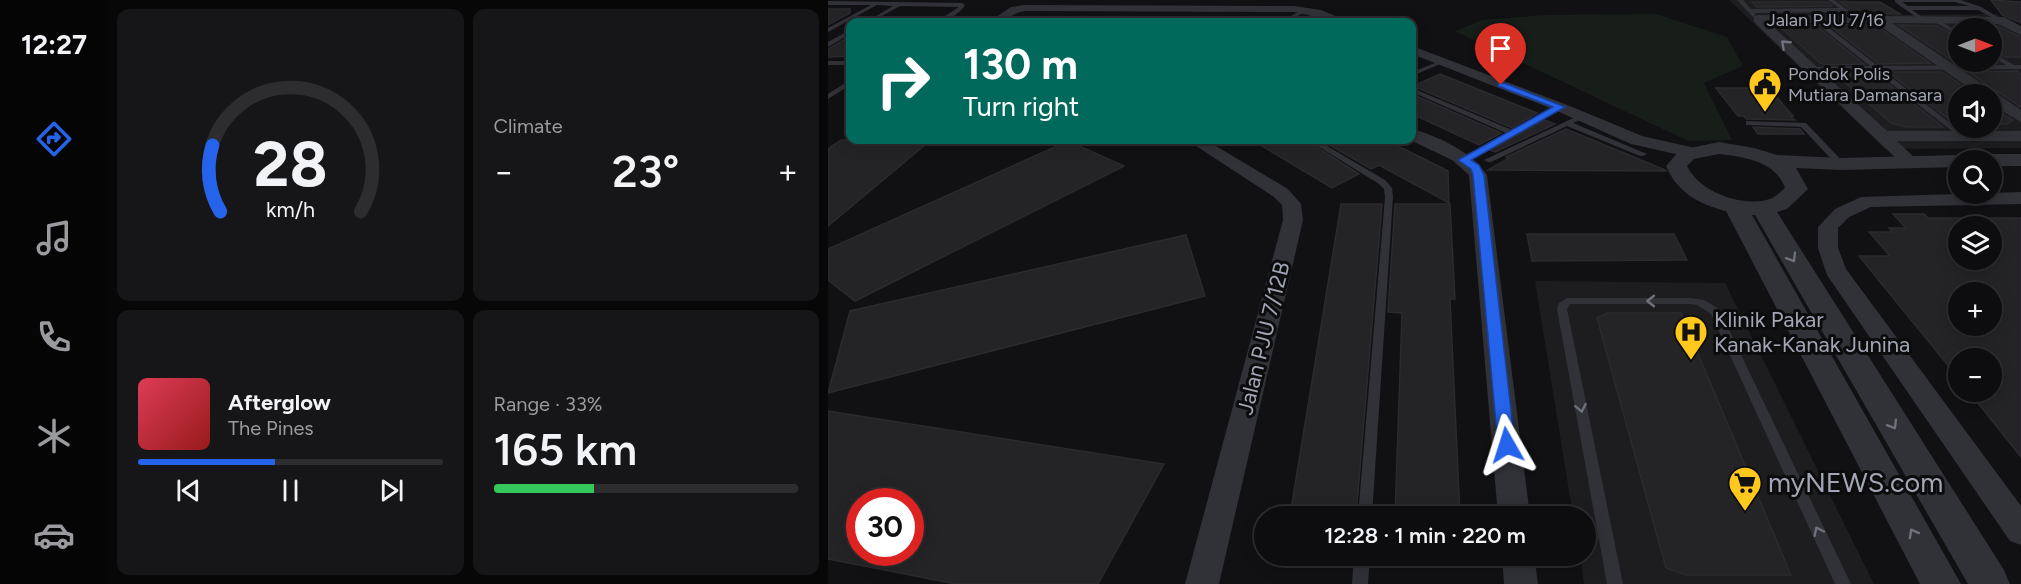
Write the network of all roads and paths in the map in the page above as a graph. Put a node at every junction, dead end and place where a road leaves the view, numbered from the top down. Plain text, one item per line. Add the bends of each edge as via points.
1 (1740, 0) edge
2 (1831, 0) edge
3 (914, 2) edge
4 (828, 3) edge
5 (878, 3) junction
6 (901, 3) junction
7 (1905, 8) junction
8 (1978, 8) junction
9 (1306, 10) junction
10 (1754, 15) junction
11 (850, 18) edge
12 (875, 18) edge
13 (944, 18) edge
14 (1000, 18) edge
15 (1290, 18) edge
16 (1331, 18) edge
17 (1996, 18) edge
18 (1814, 19) junction
19 (1878, 19) junction
20 (846, 20) edge
21 (1929, 20) junction
22 (1948, 20) edge
23 (2002, 21) edge
24 (1948, 29) edge
25 (828, 30) edge
26 (2021, 32) edge
27 (846, 34) edge
28 (828, 45) edge
29 (1416, 52) edge
30 (2002, 60) edge
31 (1442, 62) junction
32 (828, 63) edge
33 (846, 63) edge
34 (1876, 68) junction
35 (1948, 68) joint
36 (1811, 69) junction
37 (2002, 69) edge
38 (2019, 69) edge
39 (1416, 72) edge
40 (1954, 72) edge
41 (1973, 84) edge
42 (846, 85) edge
43 (1416, 92) edge
44 (828, 97) edge
45 (2002, 105) edge
46 (1560, 107) junction
47 (1582, 116) junction
48 (2021, 117) edge
49 (1567, 123) junction
50 (1749, 123) dead end
51 (1948, 125) edge
52 (1512, 133) junction
53 (1948, 135) edge
54 (2002, 135) edge
55 (2021, 135) edge
56 (1416, 136) edge
57 (1882, 136) junction
58 (1201, 144) edge
59 (1319, 144) edge
60 (1640, 147) junction
61 (1683, 159) junction
62 (1464, 160) junction
63 (1488, 160) dead end
64 (2002, 160) edge
65 (2021, 160) edge
66 (1772, 161) junction
67 (1908, 161) junction
68 (1948, 161) edge
69 (1841, 165) junction
70 (1795, 179) junction
71 (2021, 198) edge
72 (1748, 207) junction
73 (1366, 506) edge
74 (1513, 506) edge
75 (2021, 531) edge
76 (1361, 566) edge
77 (1519, 566) edge
78 (1202, 584) edge
79 (1360, 584) edge
80 (1521, 584) edge
81 (1615, 584) edge
82 (1843, 584) edge
83 (1941, 584) edge
84 (1990, 584) edge

1 - 10 lane
2 - 10 lane via 1845,10
3 - 6 lane
3 - 13 lane via 962,5
4 - 5 lane
5 - 6 lane
5 - 11 lane
6 - 12 lane
7 - 8 lane
7 - 8 lane via 1897,1 1956,0
7 - 21 lane
8 - 17 lane
9 - 14 street via 1024,8
9 - 15 lane
9 - 16 street
10 - 18 street, Jalan PJU 7/16
36 -> 10 street, Jalan PJU 7/16
18 - 19 street, Jalan PJU 7/16
18 - 34 lane
19 - 21 street, Jalan PJU 7/16
19 - 35 street
20 - 25 lane
21 - 22 street, Jalan PJU 7/16
21 - 24 lane
23 - 26 street, Jalan PJU 7/16
27 - 28 lane
29 - 31 street
30 - 38 lane
31 - 39 lane
31 - 46 street
32 - 33 lane
34 - 35 lane
34 - 36 lane
34 - 51 lane
36 - 57 street, Jalan PJU 7/16
37 - 38 lane
40 - 41 street
42 - 44 lane
43 - 52 lane
45 - 48 street
46 - 47 street
46 - 52 lane
47 - 49 lane
47 - 60 street
49 - 60 lane
49 - 63 lane
50 - 69 lane via 1803,125
52 - 62 lane
53 - 57 street
54 - 55 street
56 - 62 street
57 - 67 street, Jalan PJU 7/16
58 - 78 street, Jalan PJU 7/12B via 1281,193 1292,204 1293,220
59 - 73 lane via 1388,188
60 - 61 street
61 - 66 street via 1711,148 1737,150
61 - 72 street via 1681,180 1698,194
62 - 74 street via 1475,167 1478,175
64 - 65 street
66 - 69 street
66 - 70 street
67 - 68 street
67 - 69 street
69 - 70 street
70 - 72 street via 1797,189 1792,198 1780,204
71 - 75 street via 1868,201 1842,213 1828,226 1828,248 1835,270
83 -> 72 street
72 -> 84 street
76 - 79 lane
77 - 80 street
82 -> 81 lane via 1715,312 1691,301 1567,301 1562,309

